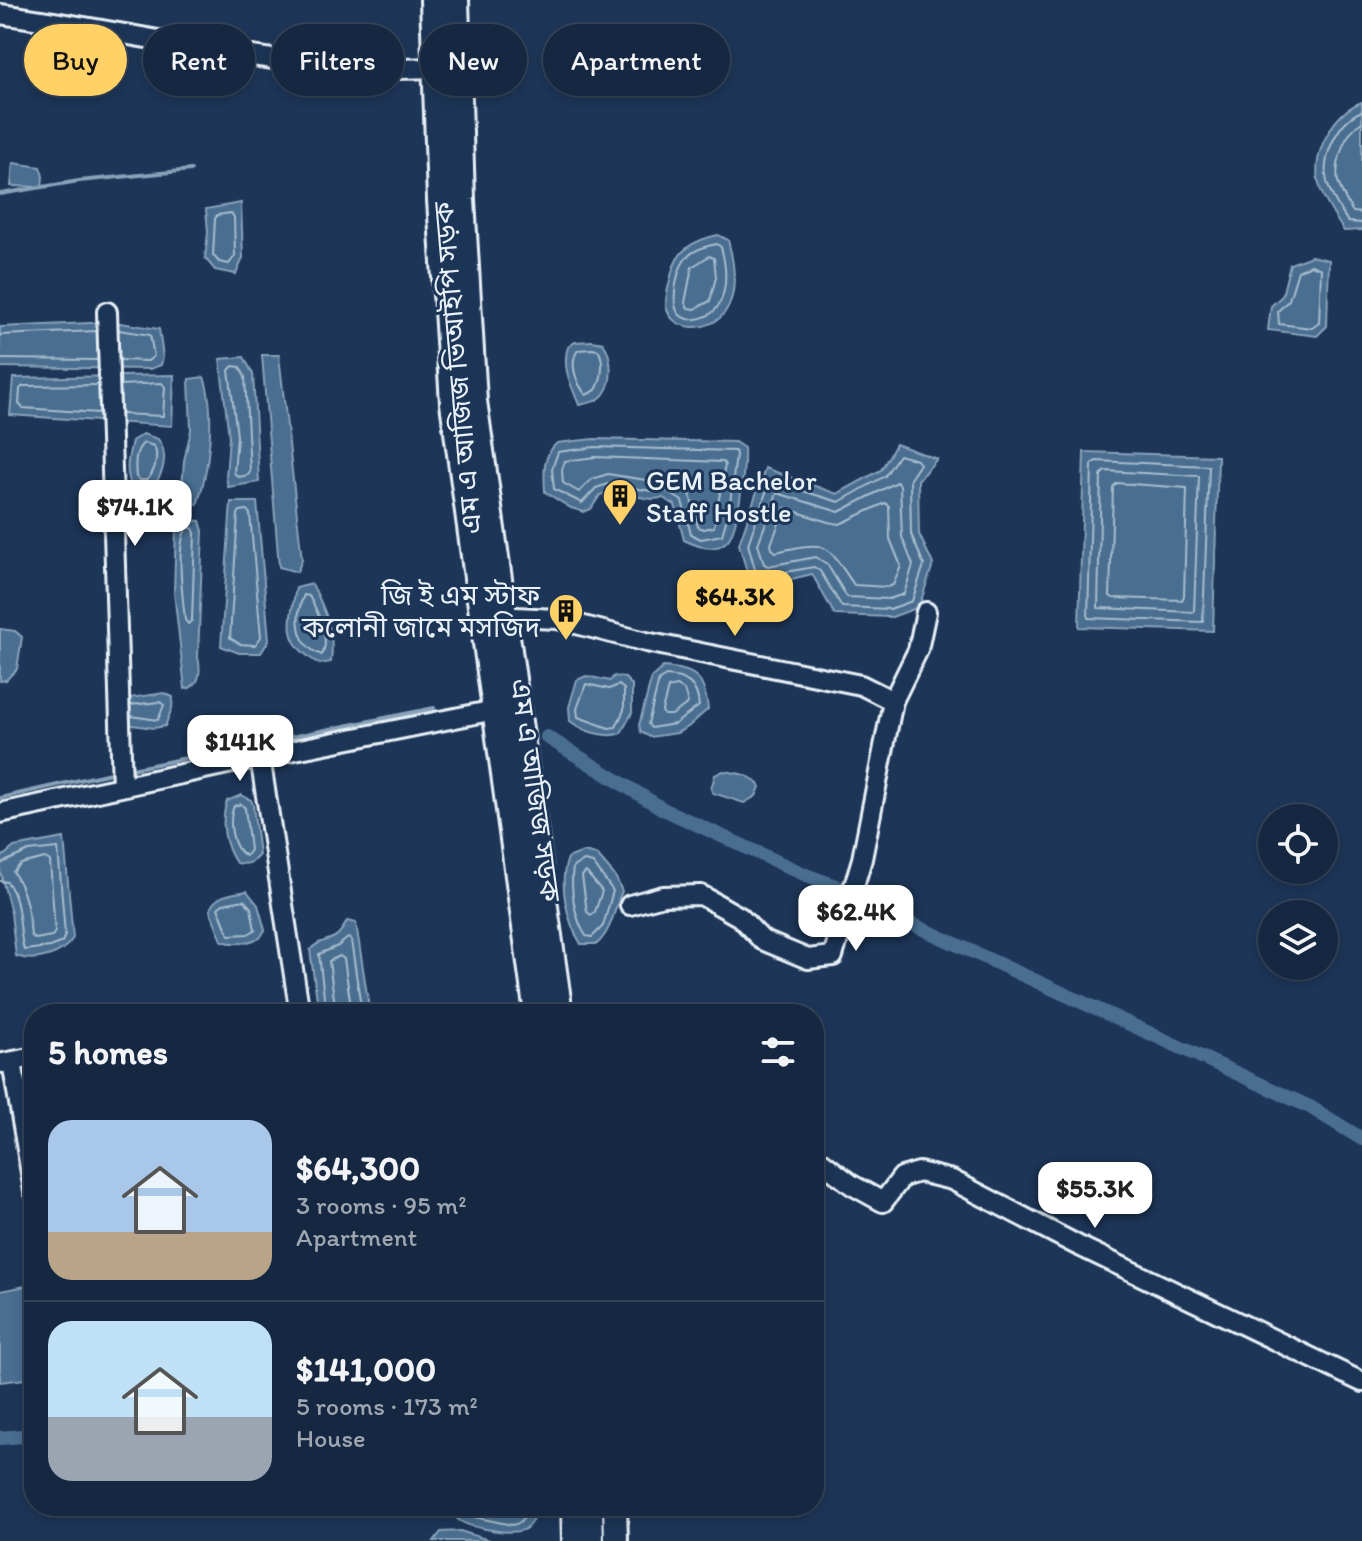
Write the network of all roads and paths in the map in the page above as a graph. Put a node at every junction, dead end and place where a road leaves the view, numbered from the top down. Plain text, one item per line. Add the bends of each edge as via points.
1 (432, 0) edge
2 (440, 0) edge
3 (455, 0) edge
4 (463, 0) edge
5 (0, 14) edge
6 (433, 24) edge
7 (420, 68) edge
8 (436, 96) edge
9 (107, 312) dead end
10 (926, 612) dead end
11 (515, 617) junction
12 (893, 701) junction
13 (495, 710) junction
14 (260, 757) junction
15 (122, 786) junction
16 (0, 813) edge
17 (630, 905) dead end
18 (293, 1004) edge
19 (535, 1004) edge
20 (542, 1004) edge
21 (558, 1004) edge
22 (568, 1004) edge
23 (6, 1062) edge
24 (24, 1145) edge
25 (824, 1164) edge
26 (1362, 1382) edge
27 (573, 1516) edge
28 (589, 1516) edge
29 (604, 1516) edge
30 (615, 1516) edge
31 (574, 1541) edge
32 (590, 1541) edge
33 (605, 1541) edge
34 (616, 1541) edge

1 - 6 main road, এম এ আজিজ সড়ক
2 - 20 highway via 459,403
3 - 21 highway via 473,401
4 - 11 main road, এম এ আজিজ ভিআইপি সড়ক via 488,439
5 - 7 street via 279,60 365,70
8 - 13 main road, এম এ আজিজ সড়ক via 452,403
9 - 15 street
10 - 12 street via 918,650
11 - 12 street via 557,619 861,685
11 - 22 main road, এম এ আজিজ ভিআইপি সড়ক
12 - 17 street via 862,859 833,956 808,959 762,940 740,917 701,895 663,896
13 - 14 street
13 - 19 main road, এম এ আজিজ সড়ক
14 - 15 street
14 - 18 street
15 - 16 street
23 - 24 street
25 - 26 street via 883,1202 902,1177 919,1172 952,1180
27 - 31 main road
28 - 32 highway
29 - 33 highway
30 - 34 main road

